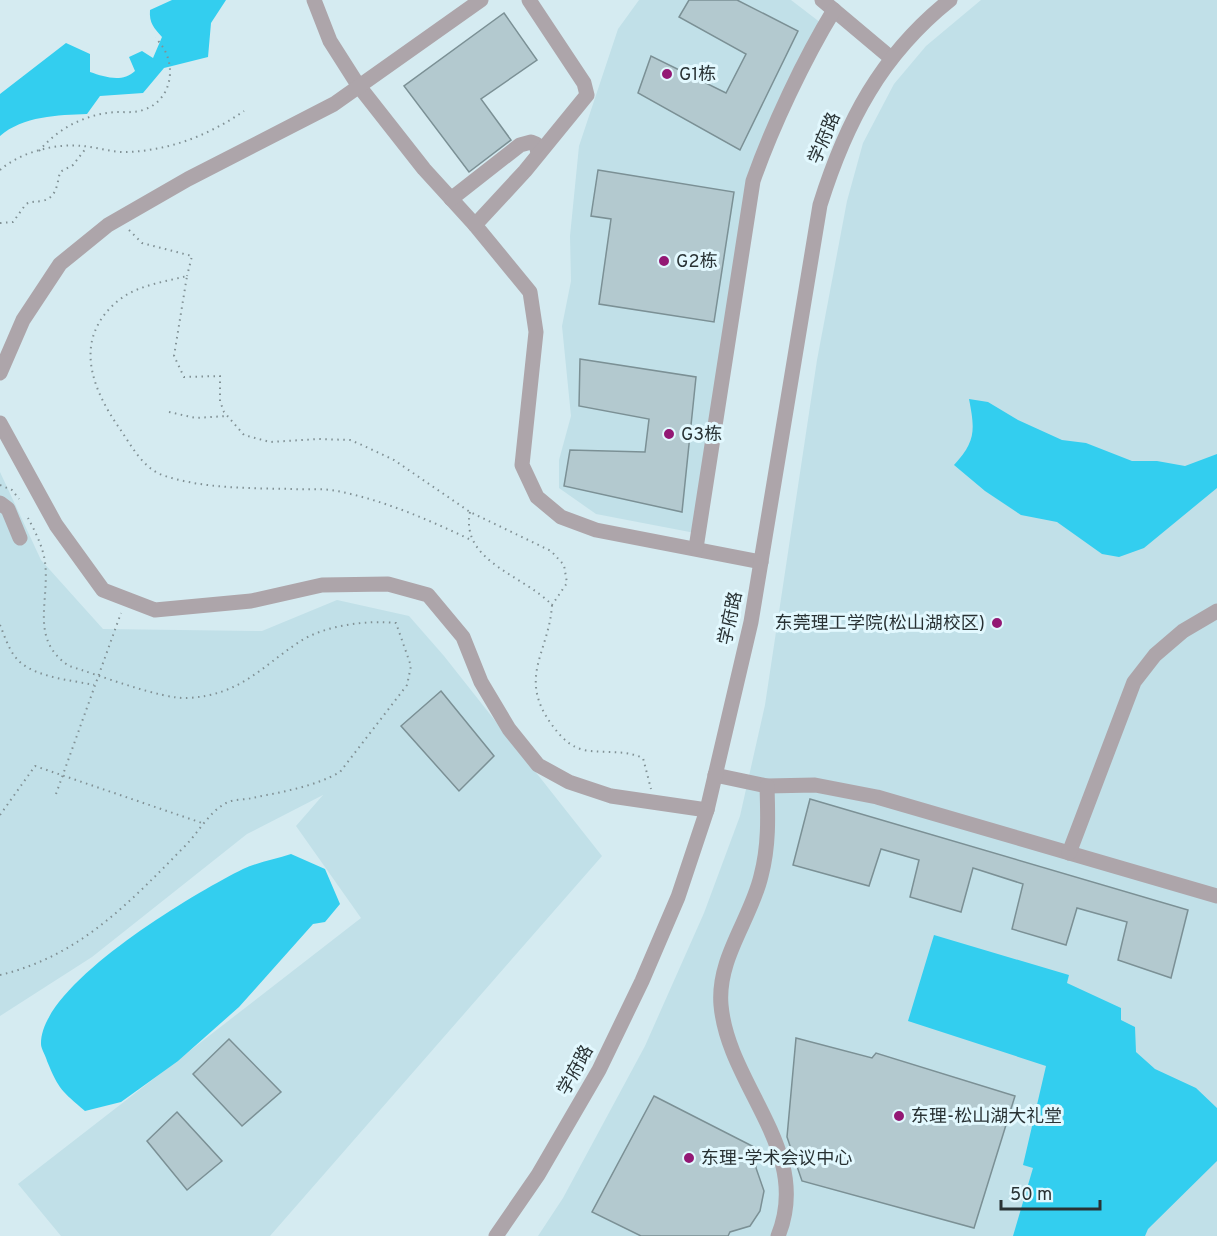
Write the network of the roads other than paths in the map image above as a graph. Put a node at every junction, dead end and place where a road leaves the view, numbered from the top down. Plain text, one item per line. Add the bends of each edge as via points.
1 (314, 0) edge
2 (482, 0) edge
3 (529, 0) edge
4 (822, 0) edge
5 (944, 2) edge
6 (834, 10) junction
7 (891, 58) junction
8 (358, 85) junction
9 (534, 148) junction
10 (451, 199) junction
11 (475, 225) junction
12 (0, 373) edge
13 (0, 423) edge
14 (0, 503) edge
15 (20, 538) dead end
16 (696, 548) junction
17 (761, 562) junction
18 (1217, 611) edge
19 (715, 775) junction
20 (767, 786) junction
21 (707, 810) junction
22 (1069, 853) junction
23 (1217, 896) edge
24 (496, 1236) edge
25 (778, 1236) edge

1 - 8 street via 330,41
2 - 8 street
3 - 9 street via 584,83 586,95 556,132
4 - 6 street
5 - 7 street, 学府路
6 - 7 street
6 - 16 street via 818,36 753,181
7 - 17 street, 学府路 via 836,153 820,205
8 - 10 street
8 - 12 street via 334,104 122,217 60,264 23,320
9 - 10 street via 520,145
9 - 11 street via 525,171
10 - 11 street
11 - 16 street via 530,292 534,308 535,352 522,465 537,497 575,524
13 - 21 street via 56,525 103,590 154,610 251,601 322,585 388,585 428,595 463,637 481,682 538,765 569,782 611,796
14 - 15 street via 8,509
16 - 17 street
17 - 19 street, 学府路
18 - 22 street via 1183,631 1134,682
19 - 20 street
19 - 21 street, 学府路
20 - 22 street via 814,785 877,797
20 - 25 street via 768,840 761,878 724,973 721,1004 726,1038 740,1074 782,1154 787,1194
21 - 24 street, 学府路 via 678,897 599,1070 538,1175
22 - 23 street

